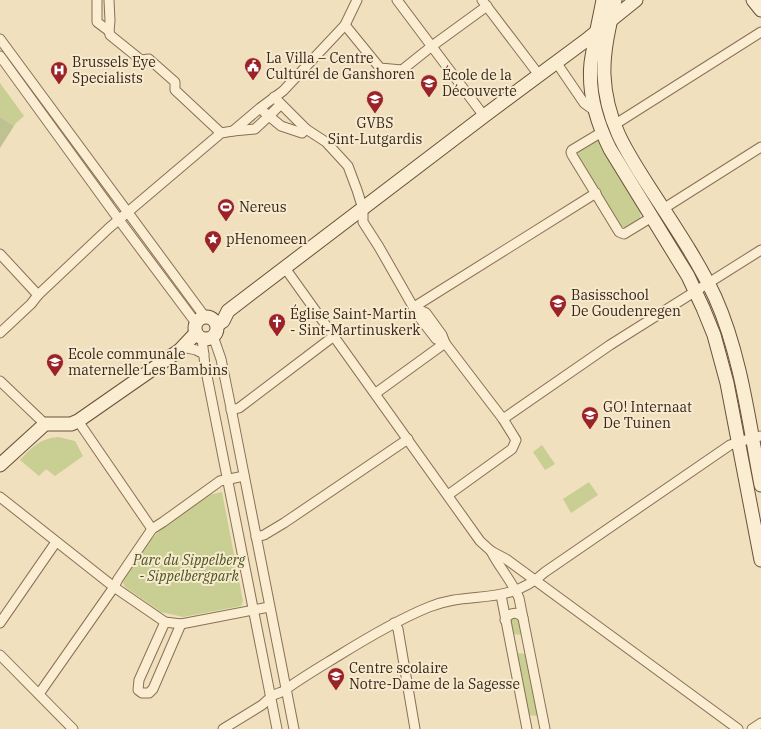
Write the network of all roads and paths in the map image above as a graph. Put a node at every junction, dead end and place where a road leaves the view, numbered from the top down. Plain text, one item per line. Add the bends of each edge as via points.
1 (97, 0) edge
2 (109, 0) edge
3 (357, 0) edge
4 (397, 0) edge
5 (603, 0) edge
6 (614, 0) edge
7 (636, 0) edge
8 (753, 0) edge
9 (484, 3) edge
10 (761, 10) edge
11 (611, 20) junction
12 (345, 25) junction
13 (109, 31) junction
14 (597, 31) junction
15 (761, 32) edge
16 (0, 39) edge
17 (432, 46) junction
18 (0, 56) edge
19 (556, 62) junction
20 (539, 75) junction
21 (274, 97) junction
22 (48, 104) junction
23 (279, 106) dead end
24 (40, 109) junction
25 (595, 111) junction
26 (266, 114) junction
27 (484, 116) junction
28 (614, 125) junction
29 (306, 129) junction
30 (233, 131) junction
31 (602, 132) junction
32 (221, 133) junction
33 (761, 148) edge
34 (596, 193) junction
35 (363, 209) junction
36 (663, 209) junction
37 (128, 211) junction
38 (652, 217) junction
39 (119, 219) junction
40 (761, 250) edge
41 (0, 254) edge
42 (285, 268) junction
43 (708, 283) junction
44 (695, 291) junction
45 (38, 295) junction
46 (414, 307) junction
47 (206, 327) junction
48 (0, 333) edge
49 (334, 336) junction
50 (445, 343) junction
51 (184, 349) junction
52 (204, 354) junction
53 (0, 382) edge
54 (376, 393) junction
55 (231, 410) junction
56 (503, 419) junction
57 (78, 421) junction
58 (44, 424) junction
59 (756, 437) edge
60 (408, 439) junction
61 (738, 442) junction
62 (0, 465) edge
63 (244, 476) junction
64 (228, 479) junction
65 (761, 485) edge
66 (448, 495) junction
67 (0, 497) edge
68 (152, 529) junction
69 (256, 537) junction
70 (56, 542) junction
71 (491, 551) junction
72 (761, 560) edge
73 (536, 581) junction
74 (114, 587) junction
75 (516, 591) junction
76 (500, 595) junction
77 (269, 607) junction
78 (254, 610) junction
79 (523, 618) junction
80 (505, 620) junction
81 (165, 622) junction
82 (0, 623) edge
83 (394, 623) junction
84 (181, 624) junction
85 (0, 655) edge
86 (286, 689) junction
87 (39, 694) junction
88 (270, 698) junction
89 (761, 723) edge
90 (73, 729) edge
91 (223, 729) edge
92 (276, 729) edge
93 (294, 729) edge
94 (415, 729) edge
95 (527, 729) edge
96 (545, 729) edge
97 (738, 729) edge
98 (752, 729) edge

1 - 13 street via 97,22
2 - 13 street
3 - 12 street
4 - 17 street
5 - 14 main road
6 - 11 main road
7 - 11 main road
8 - 10 main road
9 - 17 street
9 - 20 street
11 - 14 main road
11 - 28 main road via 604,75 608,107
12 - 17 street via 380,68 402,70
12 - 21 street via 283,91
13 - 32 street via 110,35 141,60 149,59 175,82 175,90
14 - 19 main road
14 - 25 main road via 591,65
15 - 28 street
16 - 22 street
17 - 27 street
18 - 24 street
19 - 20 main road
19 - 25 street via 584,103
20 - 27 main road
21 - 29 street
21 - 30 street
22 - 24 street
22 - 37 street
23 - 26 street
24 - 39 street
25 - 31 main road
26 - 29 street via 281,126 302,133
26 - 30 street via 255,129
27 - 35 main road
28 - 36 main road via 627,152
29 - 35 street via 326,142 348,166
30 - 32 street
31 - 34 street via 571,152
31 - 38 main road
32 - 37 street
33 - 36 street
34 - 38 street via 619,232 624,234
34 - 46 street
35 - 42 main road
35 - 46 street via 363,222
36 - 43 main road
37 - 39 street
37 - 47 street
38 - 44 main road
39 - 45 street
39 - 47 street
40 - 43 street
41 - 45 street
42 - 47 main road via 228,311 218,314
42 - 49 street
43 - 44 street
43 - 59 main road via 735,354
44 - 56 street via 610,345
44 - 61 main road via 718,349
45 - 48 street
46 - 50 street via 436,339
47 - 51 main road
47 - 52 street
47 - 55 street via 221,359
49 - 54 street
49 - 55 street via 239,408
50 - 54 street
50 - 56 street
51 - 52 street
51 - 57 main road
52 - 64 street
53 - 58 street
54 - 60 street
55 - 63 street
56 - 66 street via 516,440 512,449
57 - 58 main road via 71,424
57 - 68 street
58 - 62 main road
59 - 61 street
59 - 65 main road
60 - 66 street
60 - 69 street via 284,523
61 - 72 main road
61 - 73 street via 545,572
63 - 64 street
63 - 69 street
64 - 68 street via 220,481
64 - 78 street
66 - 71 street via 480,541
67 - 70 street
68 - 74 street
69 - 77 street
70 - 74 street
70 - 82 street
71 - 73 street
71 - 75 street
73 - 75 street
73 - 97 street
74 - 81 street
74 - 87 street
75 - 76 street
75 - 79 street
76 - 80 street
76 - 83 street via 430,606
77 - 78 street
77 - 86 street
78 - 84 street
78 - 88 street
79 - 80 street via 514,613
79 - 96 street
80 - 95 street
81 - 84 street
81 - 84 street via 139,680 138,690 142,693 149,693 153,689
83 - 86 street
83 - 94 street via 398,629
85 - 87 street
86 - 88 street
86 - 93 street
87 - 90 street
88 - 91 street
88 - 92 street
89 - 98 street

